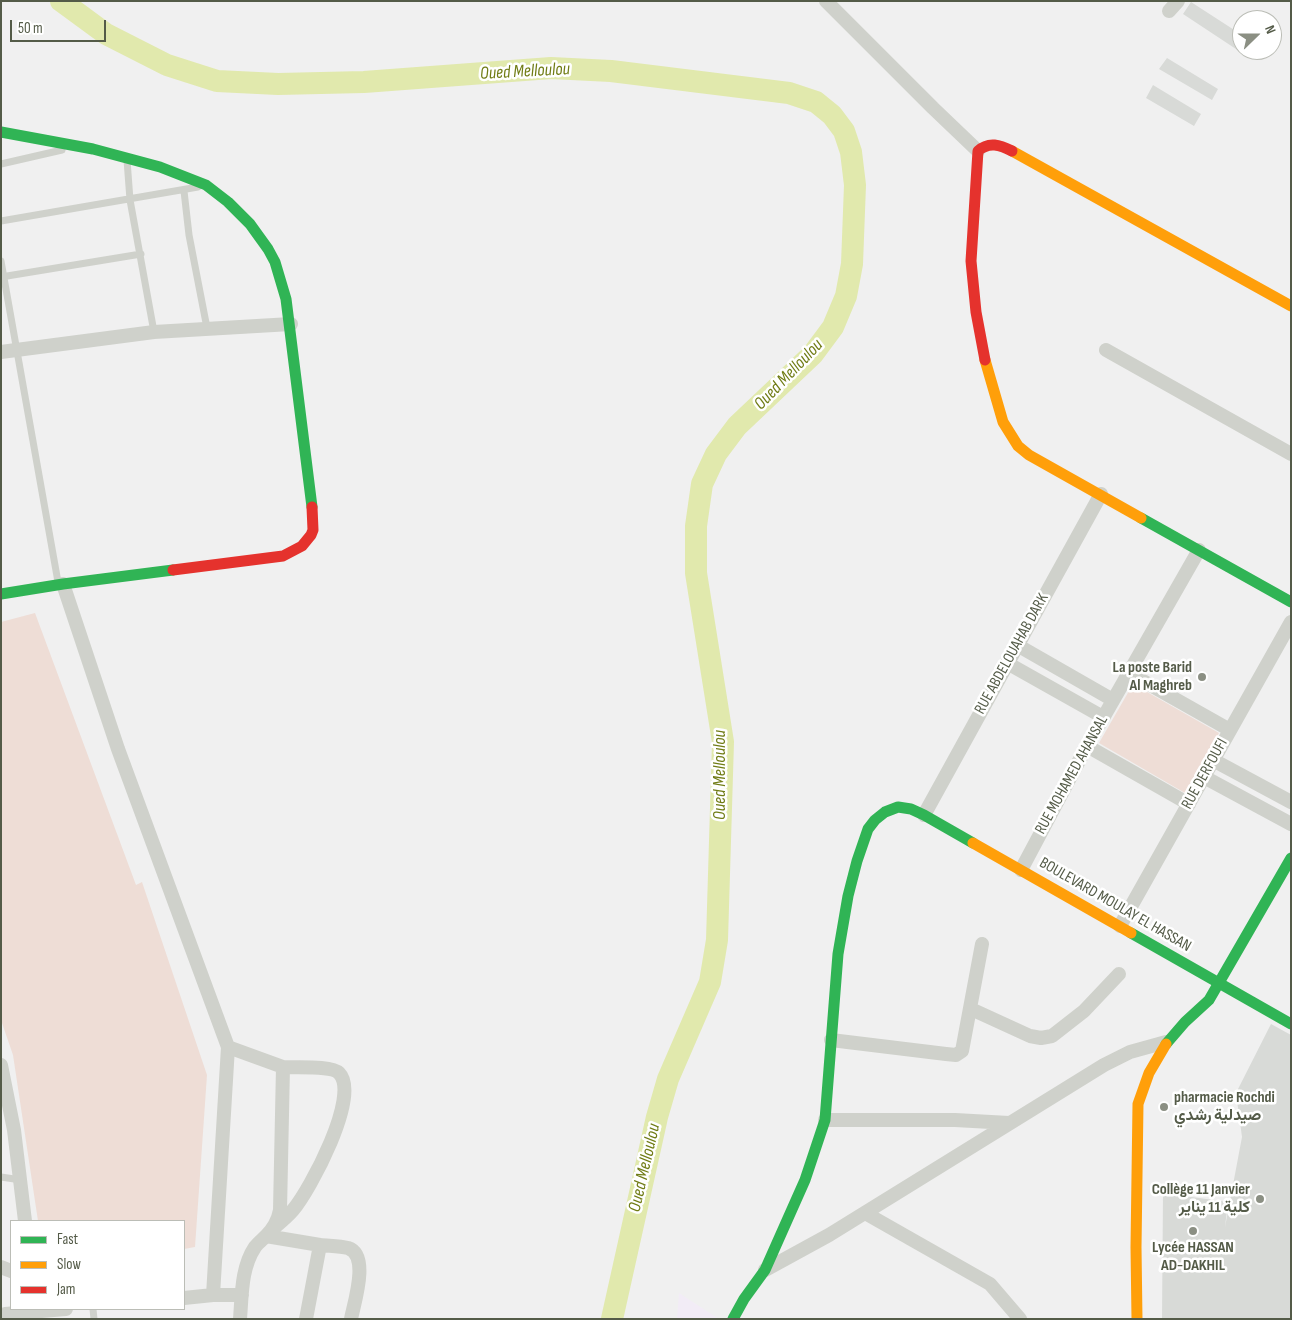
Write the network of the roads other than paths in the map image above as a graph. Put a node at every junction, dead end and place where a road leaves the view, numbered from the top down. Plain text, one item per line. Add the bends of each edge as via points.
1 (826, 1) edge
2 (1, 132) edge
3 (79, 146) junction
4 (978, 151) junction
5 (126, 157) junction
6 (1, 164) edge
7 (206, 185) junction
8 (184, 191) junction
9 (130, 200) junction
10 (1, 221) edge
11 (141, 254) junction
12 (1, 261) edge
13 (3, 277) edge
14 (1291, 306) edge
15 (291, 324) junction
16 (207, 328) junction
17 (154, 332) junction
18 (17, 349) junction
19 (1106, 350) dead end
20 (1, 352) edge
21 (1291, 454) edge
22 (1100, 494) junction
23 (1199, 550) junction
24 (61, 585) junction
25 (1, 594) edge
26 (1291, 602) edge
27 (1291, 622) edge
28 (1017, 646) junction
29 (1007, 663) junction
30 (1129, 673) junction
31 (1113, 700) junction
32 (1103, 717) junction
33 (1230, 730) junction
34 (1087, 746) junction
35 (1214, 760) junction
36 (1204, 777) junction
37 (1291, 802) edge
38 (1189, 804) junction
39 (924, 815) junction
40 (1291, 824) edge
41 (1291, 858) edge
42 (1021, 870) junction
43 (1287, 874) edge
44 (1120, 926) junction
45 (982, 944) dead end
46 (1119, 974) dead end
47 (1220, 983) junction
48 (971, 1009) junction
49 (1291, 1024) edge
50 (831, 1040) junction
51 (1166, 1042) junction
52 (228, 1047) junction
53 (1, 1066) edge
54 (283, 1067) junction
55 (825, 1120) junction
56 (1009, 1123) junction
57 (1, 1177) edge
58 (21, 1180) junction
59 (864, 1213) junction
60 (25, 1220) edge
61 (270, 1233) junction
62 (320, 1246) junction
63 (765, 1270) junction
64 (213, 1295) junction
65 (242, 1295) junction
66 (185, 1298) edge
67 (10, 1301) edge
68 (57, 1310) edge
69 (3, 1316) edge
70 (240, 1319) edge
71 (306, 1319) edge
72 (352, 1319) edge
73 (734, 1319) edge
74 (1020, 1319) edge
75 (1137, 1319) edge

1 - 4 street
2 - 3 street
3 - 5 street
3 - 6 lane
4 - 14 street via 989,144 1006,148
4 - 22 street via 972,277 986,366 1003,422 1018,446 1029,455
5 - 7 street via 161,166
5 - 9 lane
7 - 8 lane
7 - 15 street via 236,210 270,252 280,274
8 - 9 lane
8 - 16 lane via 190,243
9 - 10 lane
9 - 11 lane
11 - 13 lane
11 - 17 lane
12 - 13 lane
13 - 18 lane
15 - 16 street
15 - 24 street via 313,517 313,530 305,545 284,556 269,559
16 - 17 street
17 - 18 street
18 - 20 street
18 - 24 lane
19 - 21 street
22 - 23 street
22 - 28 street, RUE ABDELOUAHAB DARK
23 - 26 street
23 - 30 street, RUE MOHAMED AHANSAL
24 - 25 street
24 - 52 street
27 - 33 street, RUE DERFOUFI
28 - 29 street, RUE ABDELOUAHAB DARK
28 - 31 street
29 - 32 street
29 - 39 street, RUE ABDELOUAHAB DARK
30 - 31 street, RUE MOHAMED AHANSAL
30 - 33 street
31 - 32 street, RUE MOHAMED AHANSAL
32 - 34 street, RUE MOHAMED AHANSAL
33 - 35 street, RUE DERFOUFI
34 - 38 street
34 - 42 street, RUE MOHAMED AHANSAL
35 - 36 street, RUE DERFOUFI
35 - 37 street
36 - 38 street, RUE DERFOUFI
36 - 40 street
38 - 44 street, RUE DERFOUFI
39 - 42 street, BOULEVARD MOULAY EL HASSAN
39 - 50 street, BOULEVARD MOULAY EL HASSAN via 898,808 885,812 868,829 848,896 838,954
41 - 43 street
42 - 44 street, BOULEVARD MOULAY EL HASSAN
43 - 47 street
44 - 47 street, BOULEVARD MOULAY EL HASSAN
45 - 48 street
46 - 48 street via 1084,1011 1052,1036 1030,1036
47 - 49 street, BOULEVARD MOULAY EL HASSAN
47 - 51 street via 1209,1000
48 - 50 street via 962,1051 956,1055
50 - 55 street, BOULEVARD MOULAY EL HASSAN
51 - 56 street via 1130,1052 1104,1065
51 - 75 street via 1147,1076 1138,1104
52 - 54 street
52 - 64 street
53 - 58 street
54 - 61 street via 280,1210
54 - 61 street via 332,1068 340,1073 345,1094 336,1130 312,1181 294,1209
55 - 56 street
55 - 63 street, BOULEVARD MOULAY EL HASSAN via 805,1180
56 - 59 street
57 - 58 lane
58 - 60 street
59 - 63 street
59 - 74 street via 990,1284
61 - 62 street
61 - 65 street via 256,1246 248,1260
62 - 71 street
62 - 72 street via 348,1248 360,1264
63 - 73 street, BOULEVARD MOULAY EL HASSAN
64 - 65 street
64 - 66 street
65 - 70 street
67 - 69 street
68 - 69 street

